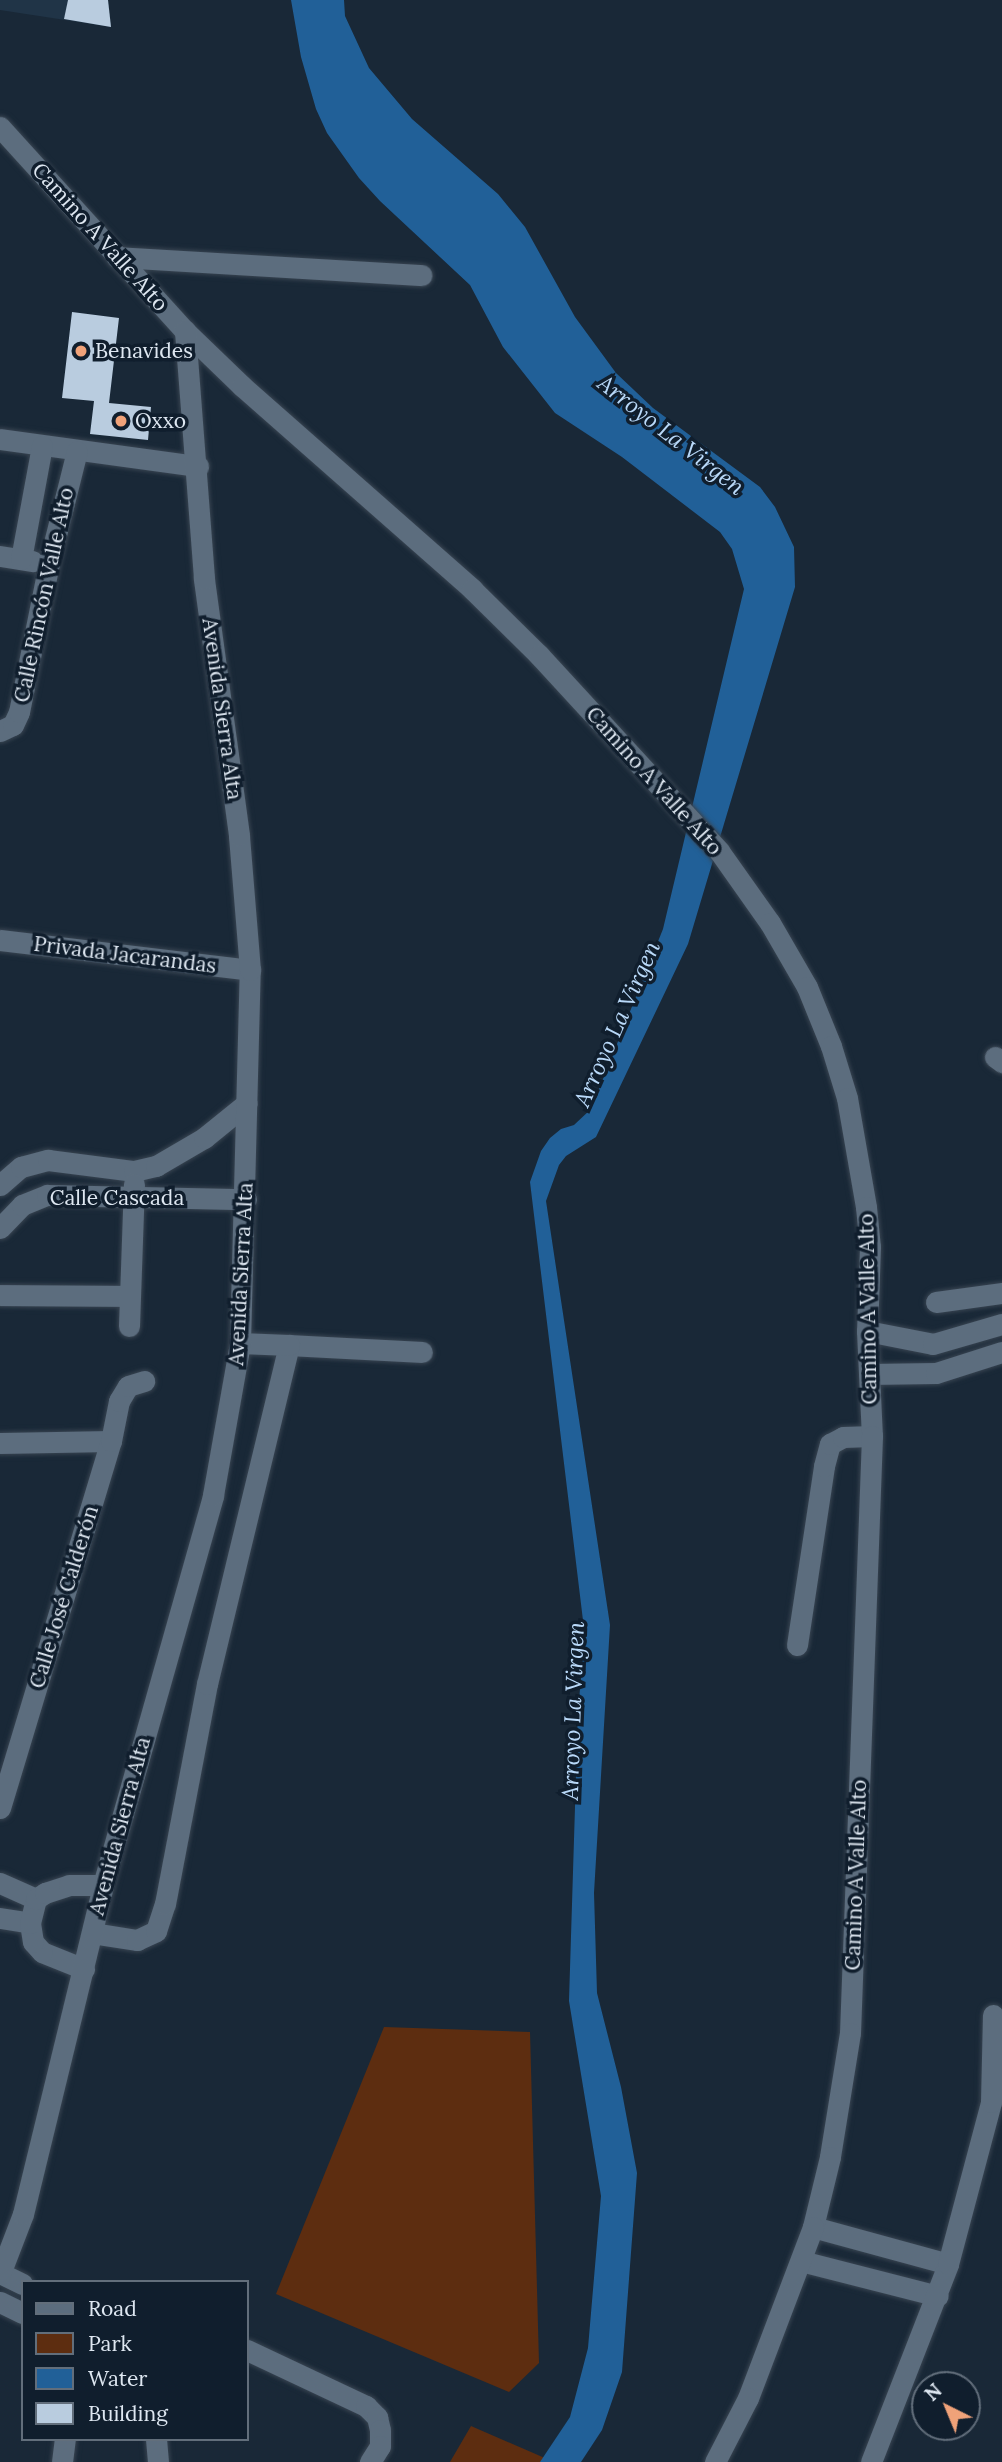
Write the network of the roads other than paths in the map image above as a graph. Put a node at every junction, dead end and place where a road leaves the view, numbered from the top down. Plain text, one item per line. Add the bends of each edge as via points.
1 (0, 128) edge
2 (117, 257) junction
3 (421, 275) dead end
4 (185, 331) junction
5 (0, 439) edge
6 (42, 446) junction
7 (77, 451) junction
8 (198, 466) junction
9 (10, 557) edge
10 (49, 563) junction
11 (0, 731) edge
12 (0, 940) edge
13 (250, 970) junction
14 (247, 1103) junction
15 (134, 1171) junction
16 (0, 1185) edge
17 (133, 1197) junction
18 (246, 1199) junction
19 (5, 1213) edge
20 (1002, 1293) edge
21 (0, 1295) edge
22 (129, 1296) junction
23 (936, 1302) dead end
24 (1002, 1324) edge
25 (129, 1326) dead end
26 (867, 1331) junction
27 (240, 1343) junction
28 (933, 1344) junction
29 (289, 1345) junction
30 (422, 1352) dead end
31 (1002, 1352) edge
32 (936, 1373) junction
33 (869, 1374) junction
34 (136, 1384) dead end
35 (872, 1436) junction
36 (111, 1441) junction
37 (0, 1443) edge
38 (797, 1646) dead end
39 (0, 1808) edge
40 (0, 1883) edge
41 (103, 1885) junction
42 (36, 1899) junction
43 (0, 1918) edge
44 (30, 1923) junction
45 (92, 1933) junction
46 (84, 1969) junction
47 (993, 2015) dead end
48 (996, 2105) edge
49 (813, 2227) junction
50 (801, 2261) junction
51 (948, 2264) junction
52 (0, 2274) edge
53 (21, 2283) edge
54 (937, 2296) junction
55 (0, 2302) edge
56 (21, 2312) edge
57 (248, 2350) edge
58 (65, 2441) edge
59 (156, 2441) edge
60 (62, 2462) edge
61 (158, 2462) edge
62 (370, 2462) edge
63 (715, 2462) edge
64 (871, 2462) edge

1 - 2 street, Camino A Valle Alto
2 - 3 street
2 - 4 street, Camino A Valle Alto
4 - 8 street, Avenida Sierra Alta
4 - 26 street, Camino A Valle Alto via 540,655 719,851 770,923 807,987 846,1098 870,1247
5 - 6 street
6 - 7 street
6 - 9 street, Calle Rincón Valle Alto
7 - 8 street
7 - 10 street, Calle Rincón Valle Alto
8 - 13 street, Avenida Sierra Alta via 204,578 237,822
9 - 10 street
10 - 11 street, Calle Rincón Valle Alto via 19,712 13,725
12 - 13 street, Privada Jacarandas
13 - 14 street, Avenida Sierra Alta
14 - 15 street, Calle Cascada via 180,1153
14 - 18 street, Avenida Sierra Alta
15 - 16 street, Calle Cascada via 48,1160 21,1167
15 - 17 street
17 - 18 street, Calle Cascada
17 - 19 street, Calle Cascada via 47,1195
17 - 22 street
18 - 27 street, Avenida Sierra Alta
20 - 23 street
21 - 22 street
22 - 25 street
24 - 28 street
26 - 28 street
26 - 33 street, Camino A Valle Alto
27 - 29 street
27 - 41 street, Avenida Sierra Alta via 212,1495
28 - 32 street
29 - 30 street
29 - 45 street via 207,1684 156,1931 137,1940
31 - 32 street
32 - 33 street
33 - 35 street, Camino A Valle Alto
34 - 36 street, Calle José Calderón via 119,1401
35 - 38 street via 843,1437 831,1444
35 - 49 street, Camino A Valle Alto via 850,2032 830,2157
36 - 37 street
36 - 39 street, Calle José Calderón
40 - 42 street
41 - 42 street via 69,1885
41 - 45 street, Avenida Sierra Alta
42 - 44 street
43 - 44 street
44 - 46 street via 33,1942 42,1952
45 - 46 street, Avenida Sierra Alta
46 - 52 street, Avenida Sierra Alta via 23,2214
47 - 48 street
48 - 51 street
49 - 50 street, Camino A Valle Alto
49 - 51 street
50 - 54 street
50 - 63 street, Camino A Valle Alto via 748,2398
51 - 54 street
52 - 53 street
54 - 64 street
55 - 56 street
57 - 62 street via 366,2406 377,2417 380,2430 380,2446
58 - 60 street
59 - 61 street

